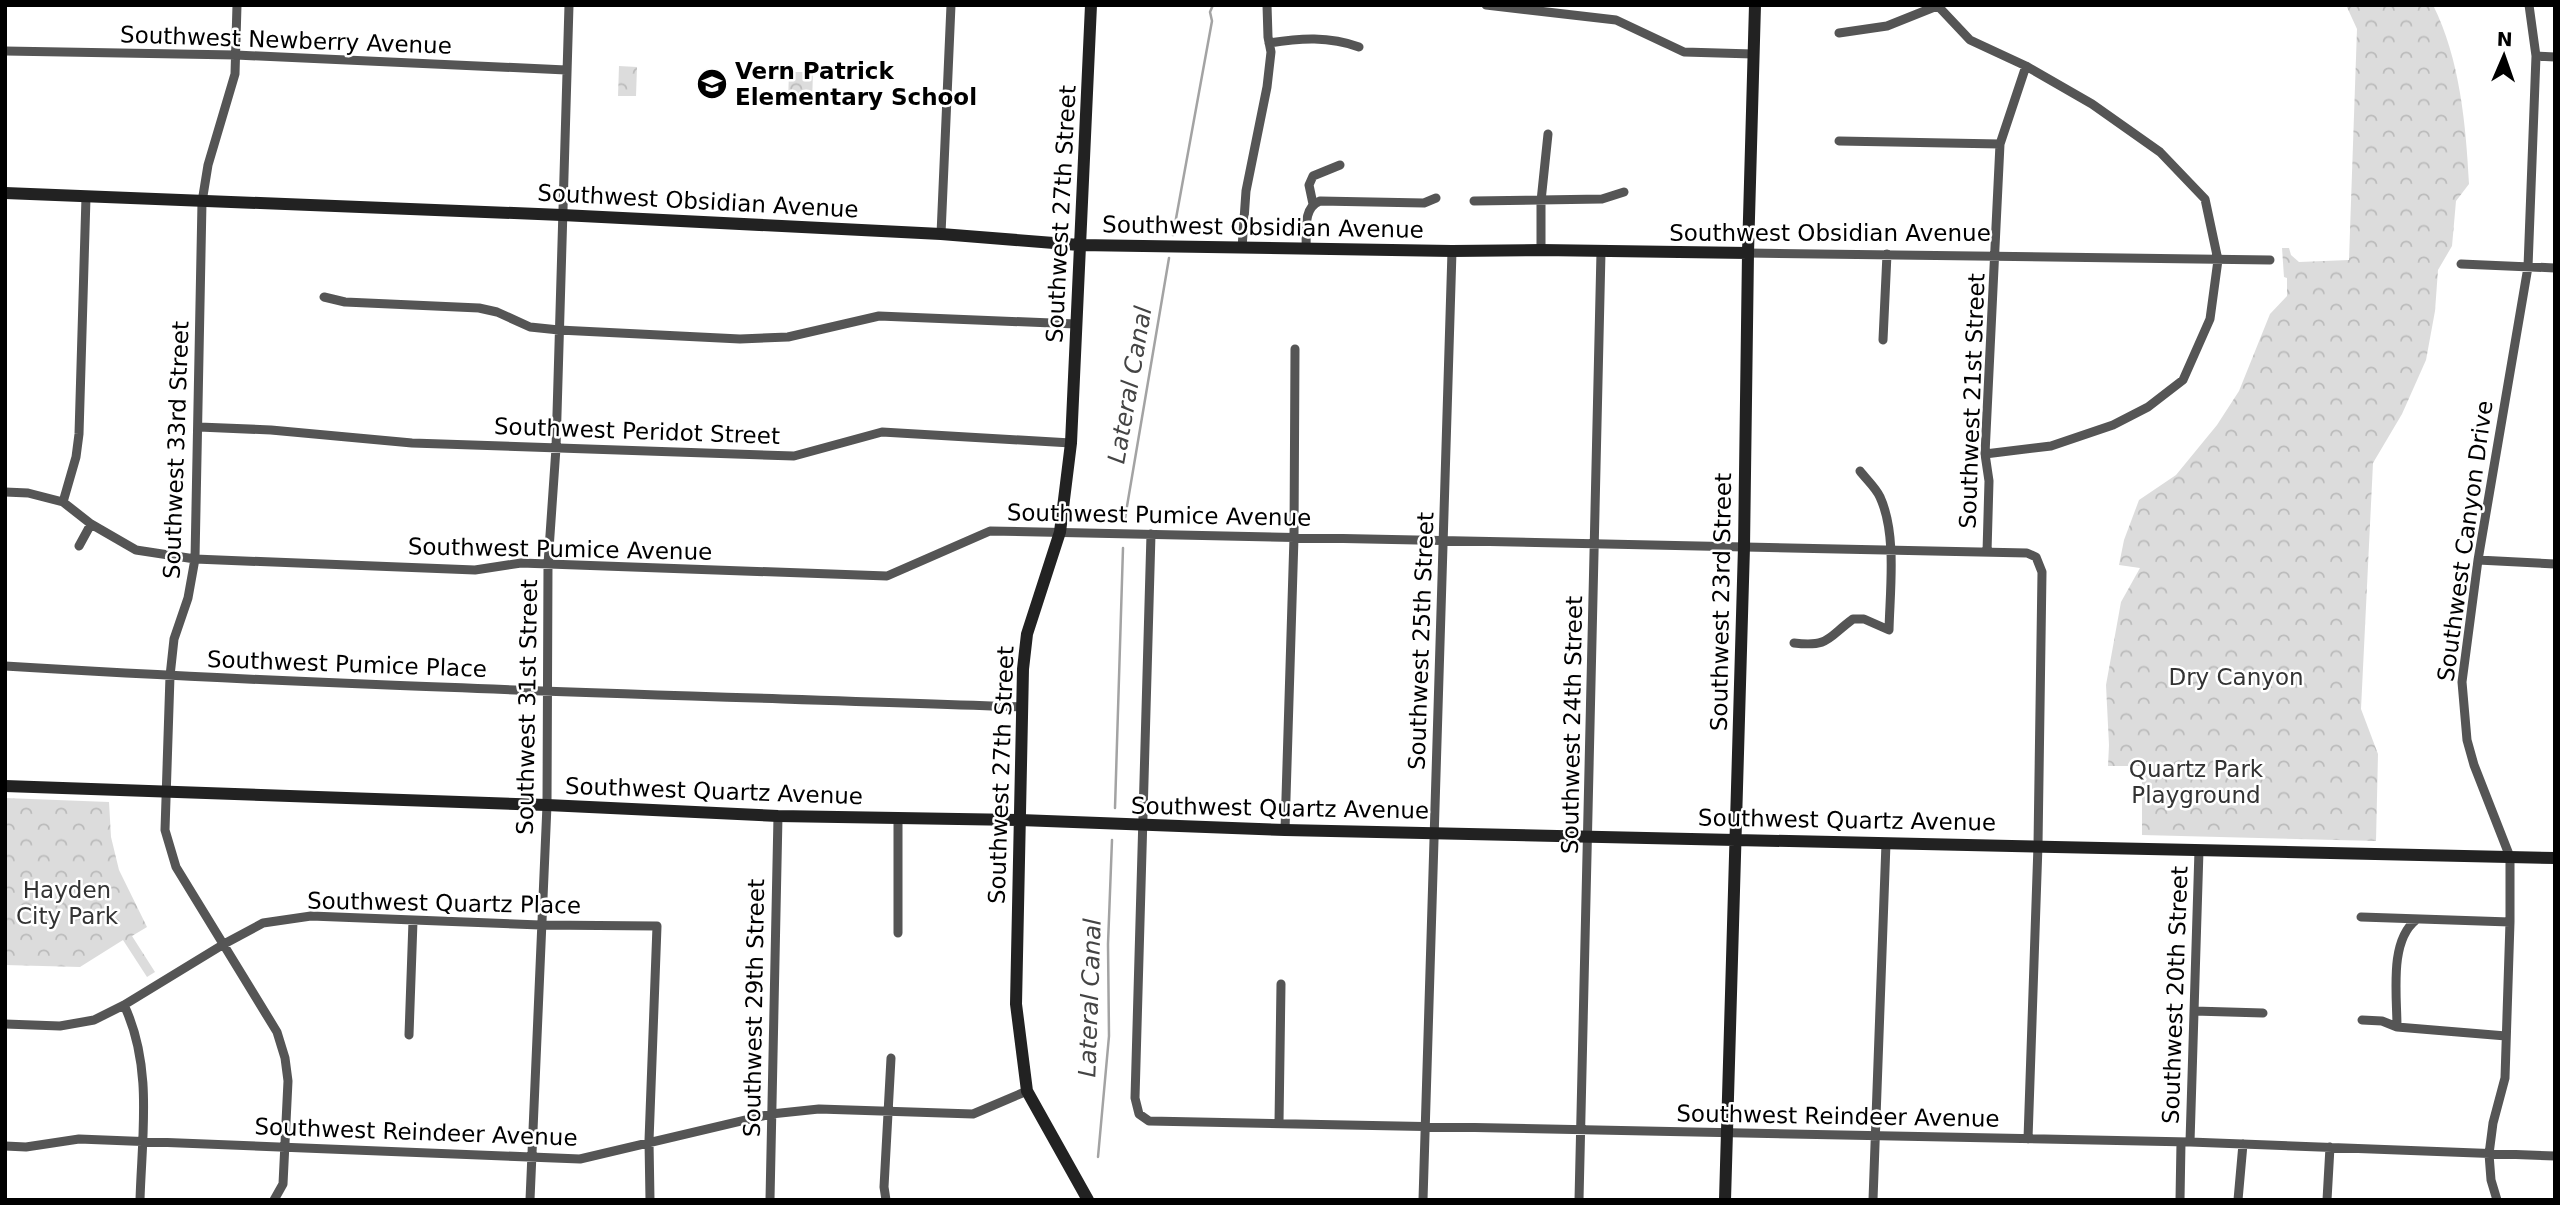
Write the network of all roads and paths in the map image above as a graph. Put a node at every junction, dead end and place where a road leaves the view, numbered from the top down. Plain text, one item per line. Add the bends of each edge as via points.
1 (237, 5) edge
2 (569, 5) edge
3 (951, 5) edge
4 (1091, 5) edge
5 (1267, 5) edge
6 (1486, 5) edge
7 (1755, 5) edge
8 (2529, 5) edge
9 (1937, 6) edge
10 (1839, 33) dead end
11 (1269, 43) junction
12 (1359, 47) dead end
13 (5, 51) edge
14 (1753, 54) junction
15 (236, 55) junction
16 (2536, 56) junction
17 (2555, 57) edge
18 (2026, 66) junction
19 (566, 70) junction
20 (1548, 134) dead end
21 (1839, 141) dead end
22 (2000, 144) junction
23 (1340, 164) dead end
24 (1624, 192) dead end
25 (5, 193) edge
26 (86, 197) junction
27 (1436, 198) dead end
28 (1474, 201) dead end
29 (1541, 201) junction
30 (202, 202) junction
31 (1313, 204) junction
32 (562, 215) junction
33 (942, 234) junction
34 (1079, 245) junction
35 (1242, 248) junction
36 (1306, 249) junction
37 (1541, 250) junction
38 (1452, 251) junction
39 (1601, 252) junction
40 (1748, 253) junction
41 (1995, 253) junction
42 (1887, 254) junction
43 (2218, 260) junction
44 (2270, 260) dead end
45 (2461, 264) dead end
46 (2528, 267) junction
47 (2555, 268) edge
48 (324, 297) dead end
49 (1076, 324) junction
50 (559, 330) junction
51 (1883, 340) dead end
52 (1295, 349) dead end
53 (199, 427) junction
54 (1071, 443) junction
55 (555, 448) junction
56 (1985, 454) junction
57 (1860, 471) dead end
58 (5, 492) edge
59 (63, 502) junction
60 (92, 524) junction
61 (1060, 532) junction
62 (1151, 534) junction
63 (1294, 537) junction
64 (1444, 541) junction
65 (1595, 544) junction
66 (79, 546) dead end
67 (1744, 547) junction
68 (1890, 550) junction
69 (1987, 552) junction
70 (195, 559) junction
71 (2478, 561) junction
72 (548, 564) junction
73 (2555, 564) edge
74 (1794, 643) dead end
75 (5, 666) edge
76 (170, 676) junction
77 (547, 692) junction
78 (1023, 707) junction
79 (5, 786) edge
80 (168, 791) junction
81 (547, 805) junction
82 (778, 816) junction
83 (898, 819) junction
84 (1020, 820) junction
85 (1144, 826) junction
86 (1285, 830) junction
87 (1434, 833) junction
88 (1589, 836) junction
89 (1736, 839) junction
90 (1886, 843) junction
91 (2038, 845) junction
92 (2199, 850) junction
93 (2510, 856) junction
94 (2555, 858) edge
95 (2361, 916) dead end
96 (413, 920) junction
97 (2416, 920) junction
98 (2510, 922) junction
99 (540, 925) junction
100 (898, 933) dead end
101 (224, 944) junction
102 (1281, 984) dead end
103 (124, 1006) junction
104 (2194, 1011) junction
105 (2263, 1013) dead end
106 (2362, 1020) dead end
107 (5, 1024) edge
108 (2397, 1027) junction
109 (409, 1035) dead end
110 (2506, 1036) junction
111 (891, 1058) dead end
112 (1027, 1091) junction
113 (887, 1111) junction
114 (771, 1114) junction
115 (1279, 1123) junction
116 (1425, 1127) junction
117 (1582, 1128) junction
118 (1727, 1133) junction
119 (1875, 1137) junction
120 (2028, 1139) junction
121 (142, 1141) junction
122 (649, 1141) junction
123 (2186, 1142) junction
124 (2243, 1144) junction
125 (5, 1146) edge
126 (2330, 1147) junction
127 (286, 1148) junction
128 (2489, 1154) junction
129 (531, 1156) junction
130 (2555, 1156) edge
131 (140, 1200) edge
132 (274, 1200) edge
133 (530, 1200) edge
134 (650, 1200) edge
135 (770, 1200) edge
136 (886, 1200) edge
137 (1088, 1200) edge
138 (1423, 1200) edge
139 (1579, 1200) edge
140 (1725, 1200) edge
141 (1873, 1200) edge
142 (2180, 1200) edge
143 (2238, 1200) edge
144 (2327, 1200) edge
145 (2497, 1200) edge

1 - 15 street, Southwest 33rd Street
2 - 19 street, Southwest 31st Street
3 - 33 street
4 - 34 street, Southwest 27th Street
5 - 11 street
6 - 14 street via 1616,20 1684,52
7 - 14 street, Southwest 23rd Street
8 - 16 street, Southwest Canyon Drive
9 - 10 street via 1887,26
9 - 18 street via 1970,40
11 - 12 street via 1320,38
11 - 35 street via 1269,75 1246,191
13 - 15 street, Southwest Newberry Avenue
14 - 40 street, Southwest 23rd Street
15 - 19 street, Southwest Newberry Avenue
15 - 30 street, Southwest 33rd Street via 232,89
16 - 17 street
16 - 46 street, Southwest Canyon Drive
18 - 22 street, Southwest 21st Street
18 - 43 street via 2092,104 2160,152 2205,198
19 - 32 street, Southwest 31st Street
20 - 29 street
21 - 22 street
22 - 41 street, Southwest 21st Street
23 - 31 street via 1313,176 1309,186
24 - 29 street via 1602,199
25 - 26 street, Southwest Obsidian Avenue
26 - 30 street, Southwest Obsidian Avenue
26 - 59 street via 79,434
27 - 31 street via 1424,203
28 - 29 street
29 - 37 street
30 - 32 street, Southwest Obsidian Avenue
30 - 53 street, Southwest 33rd Street
31 - 36 street via 1308,212
32 - 33 street, Southwest Obsidian Avenue
32 - 50 street, Southwest 31st Street
33 - 34 street, Southwest Obsidian Avenue
34 - 35 street, Southwest Obsidian Avenue
34 - 49 street, Southwest 27th Street
35 - 36 street, Southwest Obsidian Avenue
36 - 38 street, Southwest Obsidian Avenue
37 - 38 street, Southwest Obsidian Avenue
37 - 39 street, Southwest Obsidian Avenue
38 - 64 street, Southwest 25th Street
39 - 40 street, Southwest Obsidian Avenue
39 - 65 street, Southwest 24th Street
40 - 42 street, Southwest Obsidian Avenue
40 - 67 street, Southwest 23rd Street
41 - 42 street, Southwest Obsidian Avenue
41 - 43 street, Southwest Obsidian Avenue
41 - 56 street, Southwest 21st Street
42 - 51 street
43 - 44 street, Southwest Obsidian Avenue
43 - 56 street via 2210,319 2183,380 2148,407 2113,425 2051,446
45 - 46 street
46 - 47 street
46 - 71 street, Southwest Canyon Drive
48 - 50 street via 479,309 530,327
49 - 50 street via 879,316 788,337 740,339
49 - 54 street, Southwest 27th Street
50 - 55 street, Southwest 31st Street
52 - 63 street
53 - 55 street, Southwest Peridot Street
53 - 70 street, Southwest 33rd Street
54 - 55 street, Southwest Peridot Street via 881,432 794,456
54 - 61 street, Southwest 27th Street
55 - 72 street, Southwest 31st Street
56 - 69 street, Southwest 21st Street
57 - 68 street via 1880,495
58 - 59 street, Southwest Pumice Avenue
59 - 60 street, Southwest Pumice Avenue
60 - 66 street
60 - 70 street, Southwest Pumice Avenue via 136,550
61 - 62 street, Southwest Pumice Avenue
61 - 72 street, Southwest Pumice Avenue via 990,531 887,576
61 - 78 street, Southwest 27th Street via 1027,634
62 - 63 street, Southwest Pumice Avenue
62 - 85 street
63 - 64 street, Southwest Pumice Avenue
63 - 86 street
64 - 65 street, Southwest Pumice Avenue
64 - 87 street, Southwest 25th Street
65 - 67 street, Southwest Pumice Avenue
65 - 88 street, Southwest 24th Street
67 - 68 street, Southwest Pumice Avenue
67 - 89 street, Southwest 23rd Street
68 - 69 street, Southwest Pumice Avenue
68 - 74 street via 1889,630 1853,619 1817,646
69 - 91 street, Southwest Pumice Avenue via 2027,553 2040,564
70 - 72 street, Southwest Pumice Avenue via 475,570
70 - 76 street, Southwest 33rd Street via 174,639
71 - 73 street
71 - 93 street, Southwest Canyon Drive via 2464,653 2463,709 2474,765
72 - 77 street, Southwest 31st Street
75 - 76 street, Southwest Pumice Place
76 - 77 street, Southwest Pumice Place
76 - 80 street, Southwest 33rd Street
77 - 78 street, Southwest Pumice Place
77 - 81 street, Southwest 31st Street
78 - 84 street, Southwest 27th Street
79 - 80 street, Southwest Quartz Avenue
80 - 81 street, Southwest Quartz Avenue
80 - 101 street, Southwest 33rd Street via 165,830 176,867
81 - 82 street, Southwest Quartz Avenue
81 - 99 street, Southwest 31st Street
82 - 83 street, Southwest Quartz Avenue
82 - 114 street, Southwest 29th Street
83 - 84 street, Southwest Quartz Avenue
83 - 100 street
84 - 85 street, Southwest Quartz Avenue
84 - 112 street, Southwest 27th Street via 1016,1004
85 - 86 street, Southwest Quartz Avenue
85 - 115 street, Southwest Reindeer Avenue via 1135,1098 1139,1114 1149,1121
86 - 87 street, Southwest Quartz Avenue
87 - 88 street, Southwest Quartz Avenue
87 - 116 street, Southwest 25th Street
88 - 89 street, Southwest Quartz Avenue
88 - 117 street, Southwest 24th Street
89 - 90 street, Southwest Quartz Avenue
89 - 118 street, Southwest 23rd Street
90 - 91 street, Southwest Quartz Avenue
90 - 119 street
91 - 92 street, Southwest Quartz Avenue
91 - 120 street
92 - 93 street, Southwest Quartz Avenue
92 - 104 street, Southwest 20th Street
93 - 94 street, Southwest Quartz Avenue
93 - 98 street, Southwest Canyon Drive
95 - 97 street
96 - 99 street, Southwest Quartz Place
96 - 101 street, Southwest Quartz Place via 311,916 263,923
96 - 109 street
97 - 98 street
97 - 108 street via 2398,946
98 - 110 street, Southwest Canyon Drive
99 - 122 street, Southwest Quartz Place via 657,926
99 - 129 street, Southwest 31st Street
101 - 103 street, Southwest Quartz Place
101 - 127 street, Southwest 33rd Street via 277,1032 285,1058
102 - 115 street
103 - 107 street, Southwest Quartz Place via 94,1020 60,1026
103 - 121 street via 142,1060
104 - 105 street
104 - 123 street, Southwest 20th Street
106 - 108 street
108 - 110 street
110 - 128 street, Southwest Canyon Drive via 2505,1078
111 - 113 street
112 - 113 street, Southwest Reindeer Avenue via 973,1114
112 - 137 street, Southwest 27th Street
113 - 114 street, Southwest Reindeer Avenue via 819,1109
113 - 136 street
114 - 122 street, Southwest Reindeer Avenue
114 - 135 street, Southwest 29th Street
115 - 116 street, Southwest Reindeer Avenue
116 - 117 street, Southwest Reindeer Avenue
116 - 138 street, Southwest 25th Street
117 - 118 street, Southwest Reindeer Avenue
117 - 139 street, Southwest 24th Street
118 - 119 street, Southwest Reindeer Avenue
118 - 140 street, Southwest 23rd Street
119 - 120 street, Southwest Reindeer Avenue
119 - 141 street
120 - 123 street, Southwest Reindeer Avenue
121 - 125 street, Southwest Reindeer Avenue via 79,1139
121 - 127 street, Southwest Reindeer Avenue
121 - 131 street
122 - 129 street, Southwest Reindeer Avenue via 580,1159
122 - 134 street
123 - 124 street, Southwest Reindeer Avenue
123 - 142 street, Southwest 20th Street
124 - 126 street, Southwest Reindeer Avenue
124 - 143 street
126 - 128 street, Southwest Reindeer Avenue
126 - 144 street
127 - 129 street, Southwest Reindeer Avenue
127 - 132 street, Southwest 33rd Street via 283,1184
128 - 130 street, Southwest Reindeer Avenue
128 - 145 street, Southwest Canyon Drive
129 - 133 street, Southwest 31st Street

